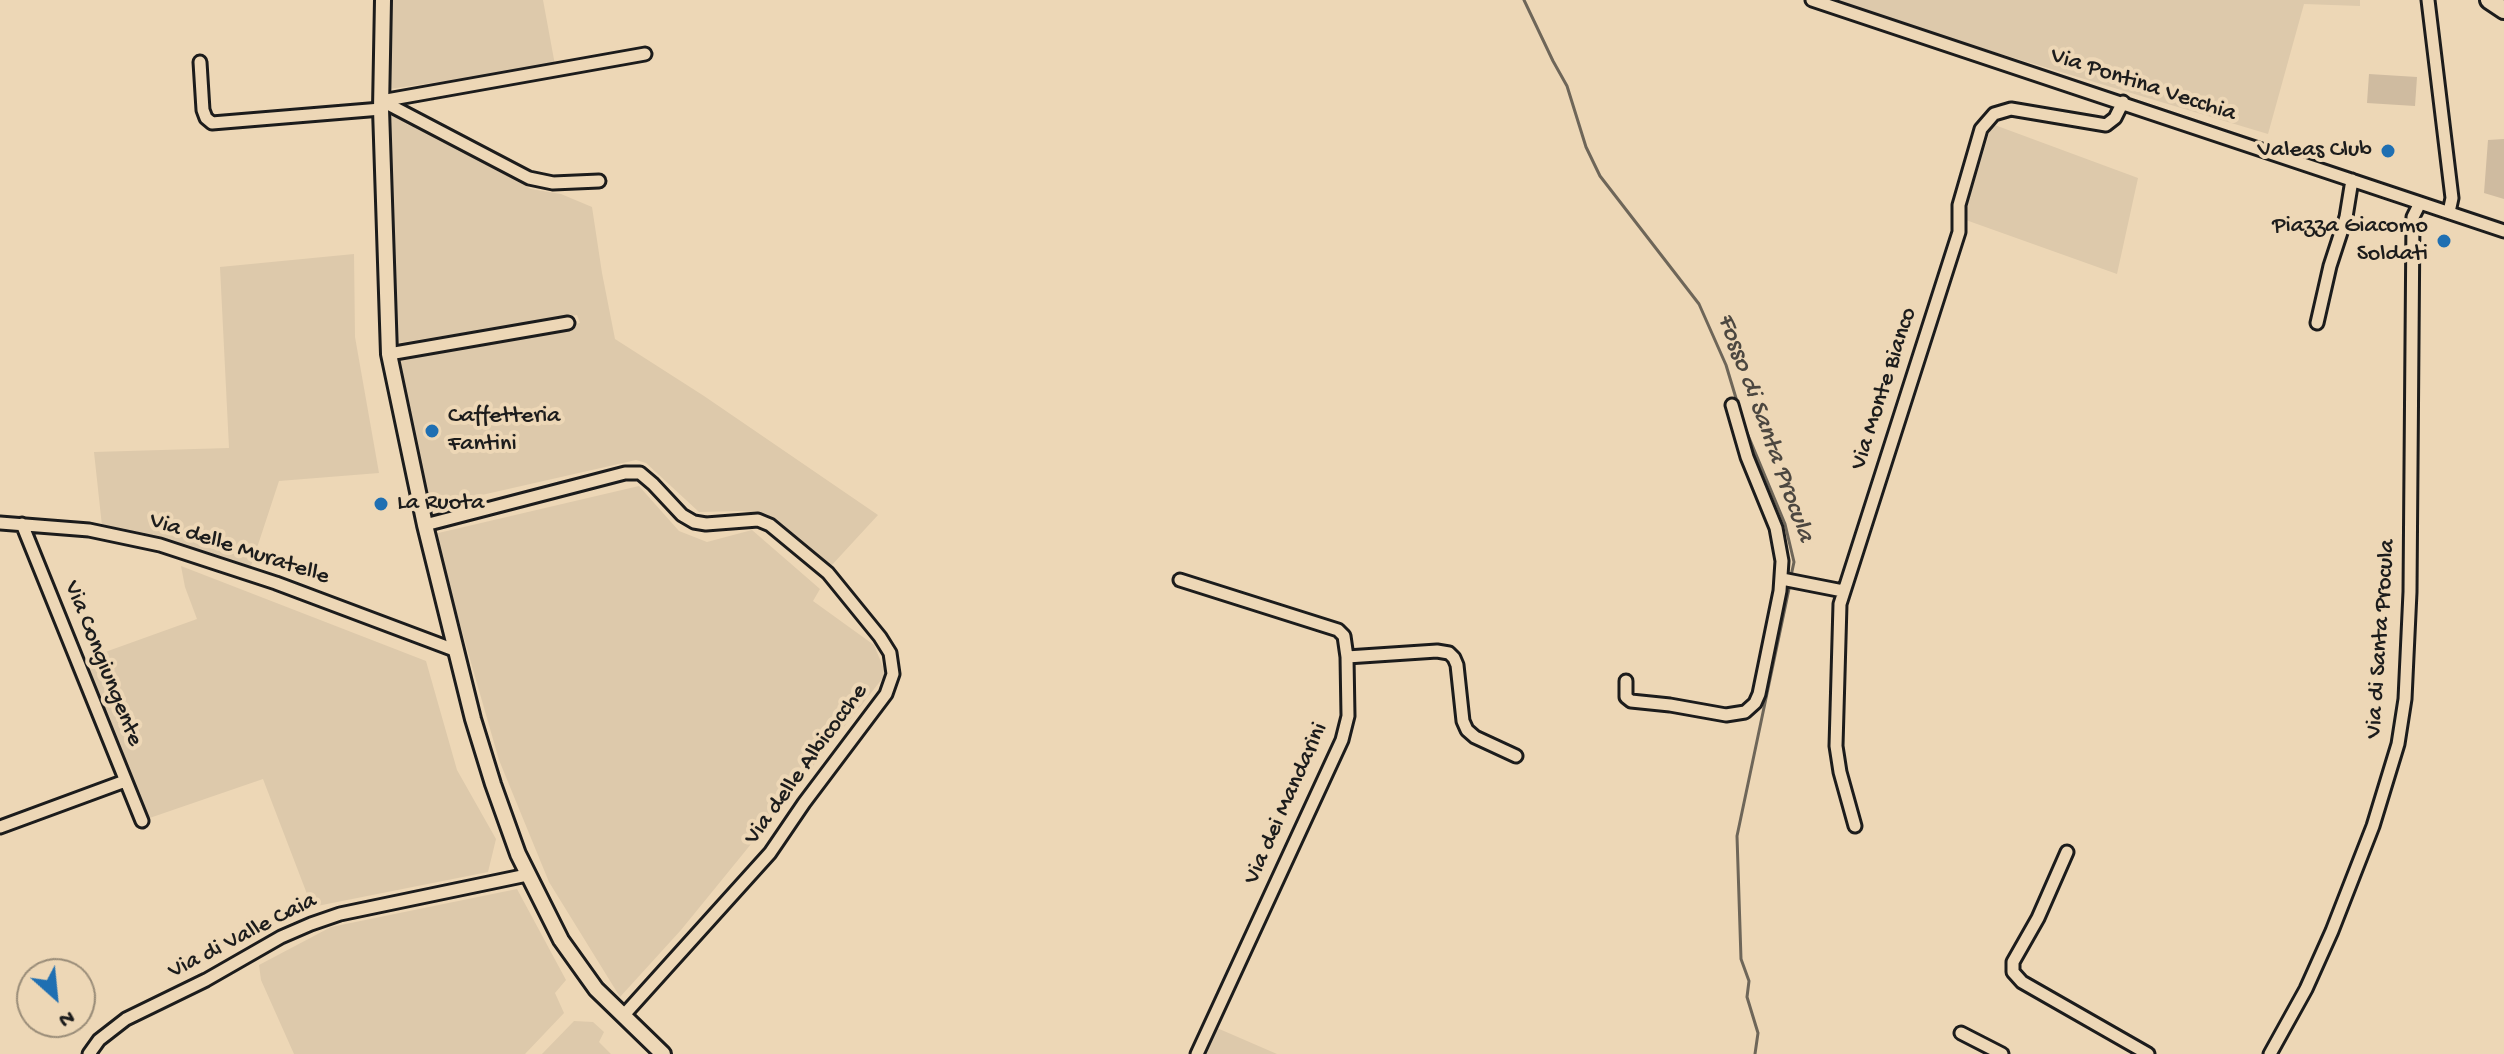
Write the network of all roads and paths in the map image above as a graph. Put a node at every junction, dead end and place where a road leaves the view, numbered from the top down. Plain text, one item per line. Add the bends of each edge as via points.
1 (383, 0) edge
2 (1812, 0) edge
3 (2428, 0) edge
4 (2489, 0) edge
5 (2504, 10) edge
6 (645, 54) dead end
7 (200, 62) dead end
8 (2123, 102) junction
9 (381, 105) junction
10 (2352, 180) junction
11 (599, 181) dead end
12 (2420, 203) junction
13 (2449, 212) junction
14 (2504, 231) edge
15 (568, 323) dead end
16 (2317, 323) dead end
17 (389, 354) junction
18 (1732, 405) dead end
19 (0, 523) edge
20 (22, 524) junction
21 (425, 525) junction
22 (1782, 579) junction
23 (1180, 580) dead end
24 (1843, 591) junction
25 (457, 651) junction
26 (1347, 657) junction
27 (1626, 681) dead end
28 (1516, 756) dead end
29 (125, 781) junction
30 (142, 821) dead end
31 (1855, 826) dead end
32 (0, 827) edge
33 (2067, 852) dead end
34 (527, 875) junction
35 (623, 1016) junction
36 (1961, 1033) dead end
37 (89, 1054) edge
38 (663, 1054) edge
39 (1197, 1054) edge
40 (2002, 1054) edge
41 (2148, 1054) edge
42 (2270, 1054) edge

1 - 9 main road
2 - 8 street, Via Pontina Vecchia
3 - 13 street via 2452,198
4 - 5 highway
6 - 9 street
7 - 9 street via 204,113 212,123
8 - 10 street, Via Pontina Vecchia
8 - 24 street, Via Monte Bianco via 2106,125 2017,109 1997,112 1984,124 1959,205 1959,232
9 - 11 street via 529,178
9 - 17 main road
10 - 12 street, Via Pontina Vecchia
10 - 16 street
12 - 13 street, Via Pontina Vecchia
12 - 42 street, Via di Santa Procula via 2413,217 2411,580 2398,744 2332,931
13 - 14 street, Via Pontina Vecchia
15 - 17 street
17 - 21 main road
18 - 22 street via 1776,528
19 - 20 street, Via delle Muratelle
20 - 25 street, Via delle Muratelle via 102,532 160,545
20 - 29 street, Via Congiungente
21 - 25 main road
21 - 35 street, Via delle Albicocche via 640,473 694,522 754,519 768,524 828,573 890,653 893,674 886,694 770,853
22 - 24 street
22 - 27 street via 1760,691 1745,712 1726,715 1631,701
23 - 26 street, Via dei Mandarini via 1336,629 1344,636
24 - 31 street, Via Monte Bianco via 1836,746
25 - 34 main road via 489,772
26 - 28 street via 1437,651 1452,655 1465,727
26 - 39 street, Via dei Mandarini via 1349,712 1344,736
29 - 30 street, Via Congiungente
29 - 32 street
33 - 41 street via 2013,962 2013,972
34 - 35 main road via 568,952
34 - 37 street, Via di Valle Caia via 311,924 126,1019
35 - 38 main road
36 - 40 street

